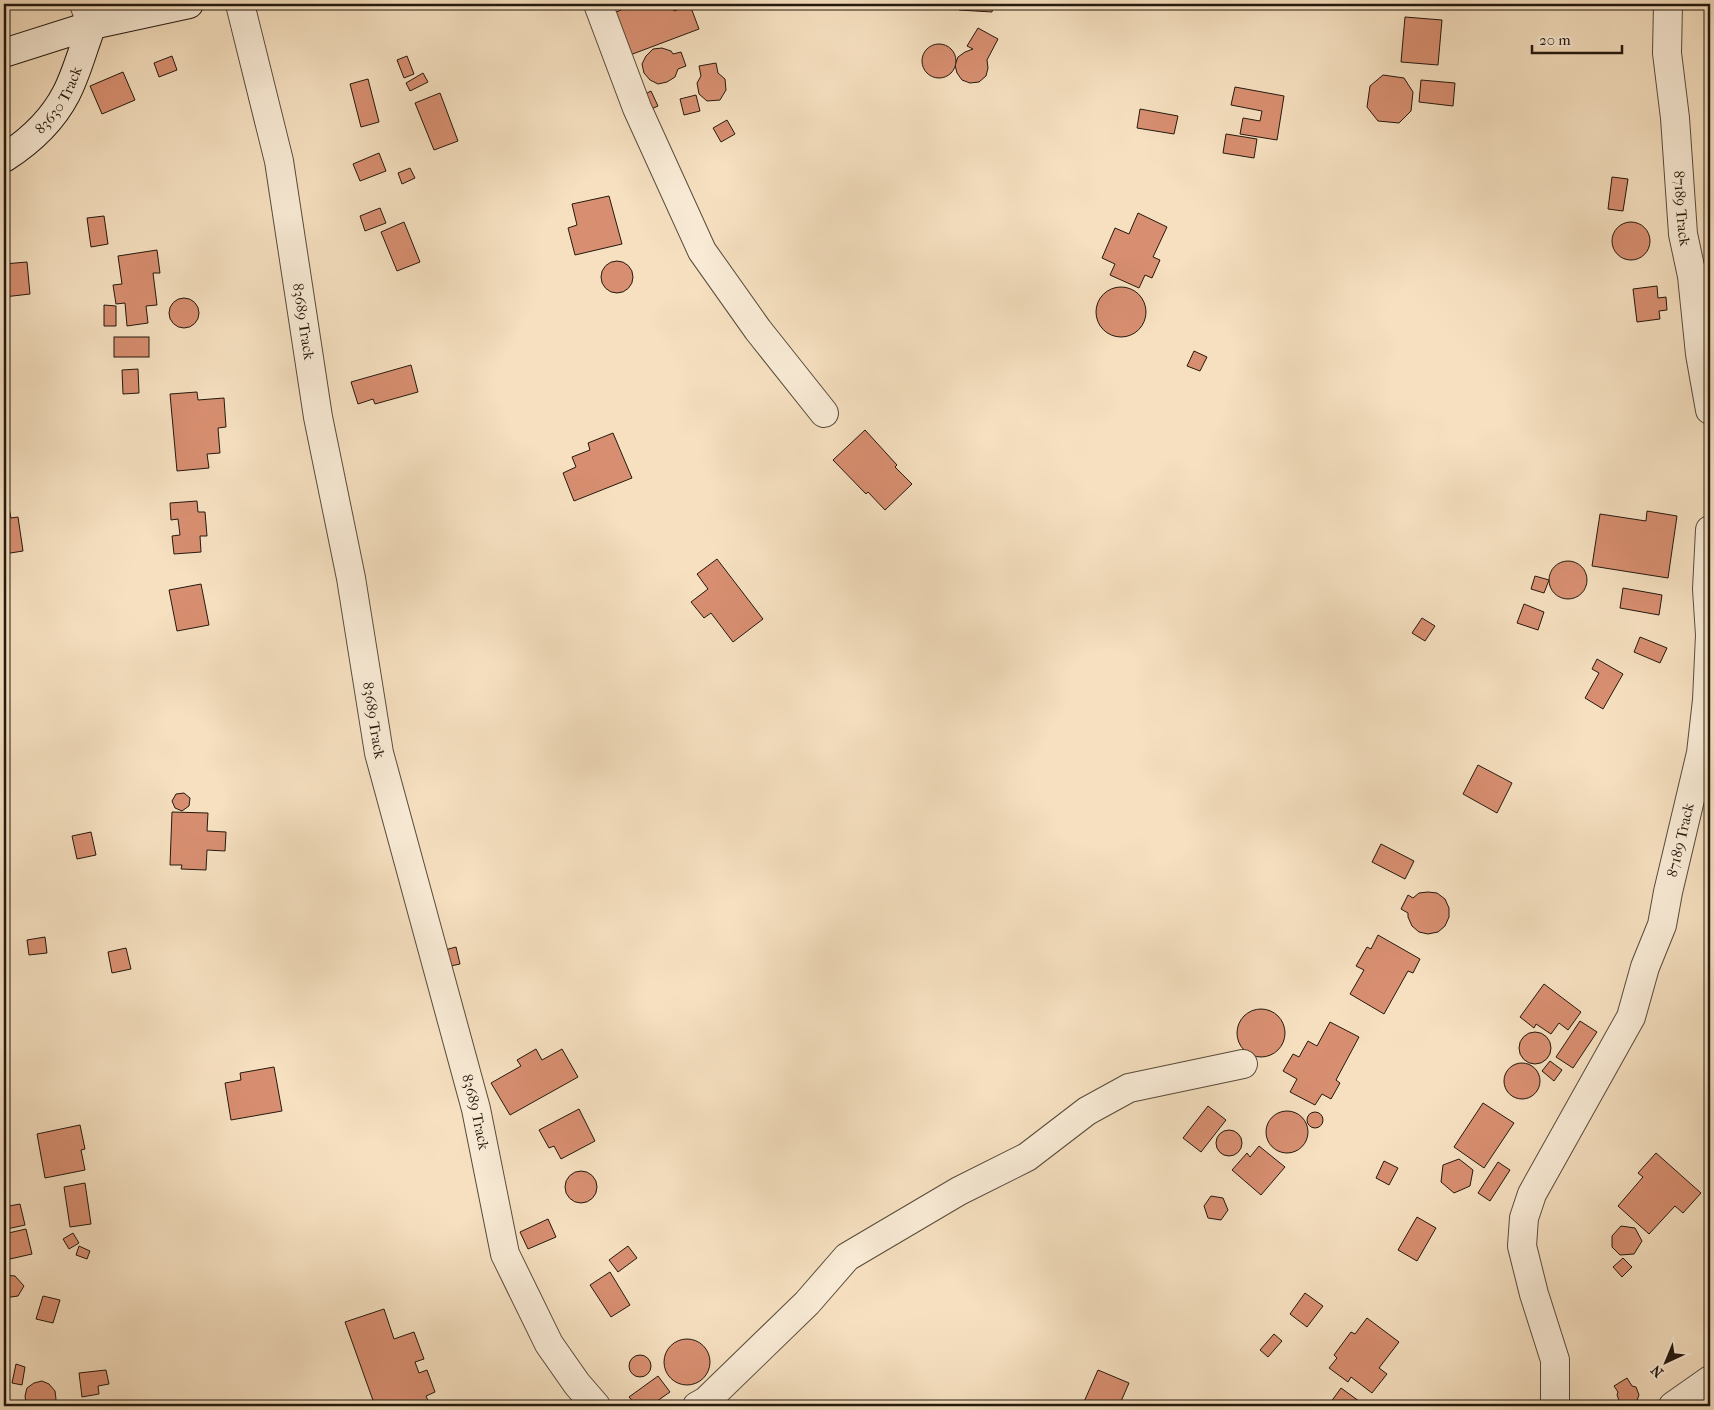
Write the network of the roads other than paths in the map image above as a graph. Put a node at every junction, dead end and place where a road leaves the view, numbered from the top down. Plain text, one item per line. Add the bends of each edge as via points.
1 (189, 4) edge
2 (240, 4) edge
3 (598, 4) edge
4 (1668, 4) edge
5 (88, 14) edge
6 (4, 53) edge
7 (4, 158) edge
8 (1710, 410) edge
9 (824, 413) dead end
10 (1710, 530) edge
11 (1243, 1064) dead end
12 (1710, 1380) edge
13 (576, 1395) edge
14 (596, 1406) edge
15 (697, 1406) edge
16 (1555, 1406) edge
17 (1673, 1406) edge

1 - 5 street
2 - 13 street, 83689 Track via 279,161 318,417 351,578 379,753 476,1109 505,1254
3 - 9 street via 637,108 702,251 758,330
4 - 8 street, 87189 Track via 1667,52 1683,234 1692,276
5 - 6 street
5 - 7 street, 83630 Track via 66,95 31,140
10 - 16 street, 87189 Track via 1707,589 1710,635 1701,753 1662,925 1645,967 1631,1017 1532,1194 1524,1218 1522,1246 1555,1360
11 - 15 street via 1129,1088 1087,1111 1027,1157 847,1257 807,1304
12 - 17 street
13 - 14 street, 83689 Track

